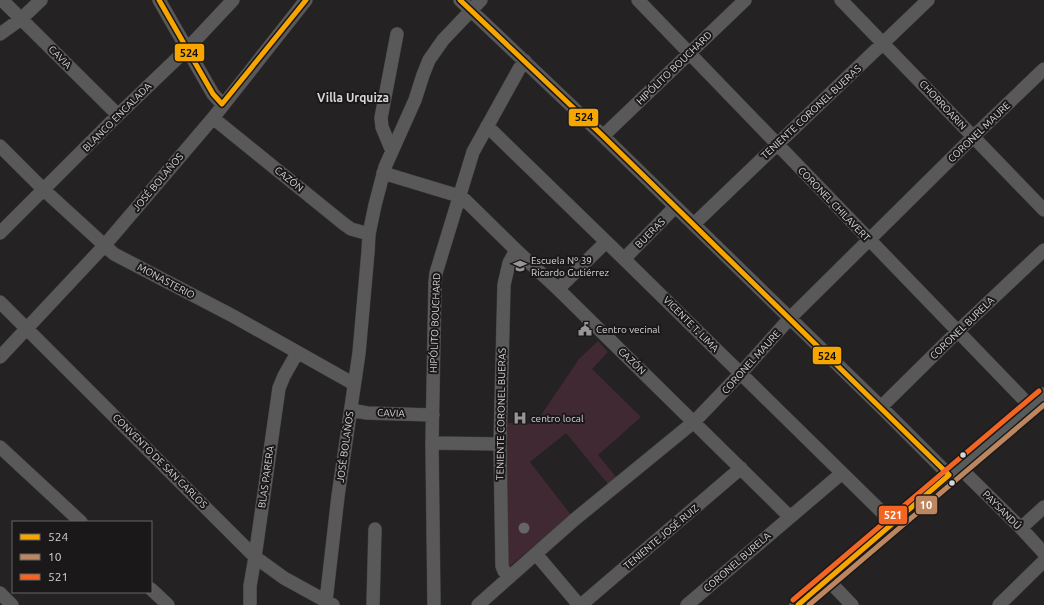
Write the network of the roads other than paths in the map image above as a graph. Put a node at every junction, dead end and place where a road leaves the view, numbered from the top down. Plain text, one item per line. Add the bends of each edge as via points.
1 (2, 0) edge
2 (41, 0) edge
3 (159, 0) edge
4 (233, 0) edge
5 (306, 0) edge
6 (460, 0) edge
7 (481, 0) edge
8 (638, 0) edge
9 (745, 0) edge
10 (841, 0) edge
11 (928, 0) edge
12 (471, 10) junction
13 (21, 19) junction
14 (0, 34) edge
15 (397, 34) dead end
16 (884, 43) junction
17 (187, 49) junction
18 (690, 53) junction
19 (525, 61) junction
20 (1044, 69) edge
21 (222, 104) junction
22 (118, 115) junction
23 (213, 118) junction
24 (487, 126) junction
25 (603, 136) junction
26 (973, 137) junction
27 (777, 145) junction
28 (0, 146) edge
29 (392, 152) junction
30 (383, 173) junction
31 (44, 190) junction
32 (459, 196) junction
33 (676, 207) junction
34 (1044, 210) edge
35 (694, 224) junction
36 (0, 233) edge
37 (369, 234) junction
38 (869, 240) junction
39 (606, 242) junction
40 (104, 246) junction
41 (516, 250) junction
42 (1044, 250) edge
43 (624, 258) junction
44 (558, 289) junction
45 (0, 302) edge
46 (790, 318) junction
47 (27, 328) junction
48 (958, 331) junction
49 (297, 353) junction
50 (0, 357) edge
51 (741, 374) junction
52 (354, 384) junction
53 (1044, 396) edge
54 (881, 407) junction
55 (1031, 407) junction
56 (351, 410) junction
57 (433, 415) junction
58 (694, 422) junction
59 (432, 443) junction
60 (500, 444) junction
61 (0, 447) edge
62 (741, 468) junction
63 (954, 471) junction
64 (842, 473) junction
65 (1044, 507) edge
66 (790, 517) junction
67 (80, 521) edge
68 (893, 523) junction
69 (375, 528) dead end
70 (1021, 528) junction
71 (1044, 553) edge
72 (536, 554) junction
73 (255, 557) junction
74 (1044, 560) edge
75 (510, 577) junction
76 (828, 580) junction
77 (152, 590) edge
78 (0, 593) edge
79 (330, 603) edge
80 (586, 603) edge
81 (12, 605) edge
82 (168, 605) edge
83 (250, 605) edge
84 (373, 605) edge
85 (434, 605) edge
86 (478, 605) edge
87 (687, 605) edge
88 (798, 605) edge
89 (852, 605) edge
90 (999, 605) edge

1 - 13 street, CAVIA
2 - 13 street
3 - 17 street
4 - 17 street, BLANCO ENCALADA
5 - 21 street, JOSÉ BOLAÑOS
6 - 12 street, PAYSANDÚ
7 - 12 street, JOSÉ BOLAÑOS
8 - 18 street, CORONEL CHILAVERT
9 - 18 street, HIPÓLITO BOUCHARD
10 - 16 street, CHORROARIN
11 - 16 street, TENIENTE CORONEL BUERAS
12 - 19 street, PAYSANDÚ
12 - 29 street, JOSÉ BOLAÑOS via 443,40 429,60 416,100
13 - 14 street
13 - 22 street, CAVIA
15 - 29 street via 381,118
16 - 26 street, CHORROARIN
16 - 27 street, TENIENTE CORONEL BUERAS
17 - 21 street via 213,94
17 - 22 street, BLANCO ENCALADA
18 - 25 street, HIPÓLITO BOUCHARD
18 - 27 street, CORONEL CHILAVERT
19 - 24 street, HIPÓLITO BOUCHARD
19 - 25 street, PAYSANDÚ
20 - 26 street, CORONEL MAURE
21 - 23 street, JOSÉ BOLAÑOS
22 - 31 street, BLANCO ENCALADA
23 - 37 street, CAZÓN via 344,224 351,229
23 - 40 street, JOSÉ BOLAÑOS
24 - 32 street, HIPÓLITO BOUCHARD via 472,152
24 - 39 street, VICENTE T. LIMA
25 - 33 street, PAYSANDÚ
26 - 34 street, CHORROARIN
26 - 38 street, CORONEL MAURE
27 - 35 street, TENIENTE CORONEL BUERAS
27 - 38 street, CORONEL CHILAVERT
28 - 31 street, MONASTERIO
29 - 30 street, JOSÉ BOLAÑOS
30 - 32 street, CAZÓN
30 - 37 street, JOSÉ BOLAÑOS
31 - 36 street, BLANCO ENCALADA
31 - 40 street, MONASTERIO
32 - 41 street, CAZÓN
32 - 57 street, HIPÓLITO BOUCHARD via 438,263 435,283
33 - 35 street, PAYSANDÚ
33 - 43 street, BUERAS
35 - 46 street, PAYSANDÚ
37 - 52 street, JOSÉ BOLAÑOS via 362,326
38 - 46 street, CORONEL MAURE
38 - 48 street, CORONEL CHILAVERT
39 - 43 street, VICENTE T. LIMA
39 - 44 street
40 - 47 street, JOSÉ BOLAÑOS
40 - 49 street, MONASTERIO via 114,254 233,316
41 - 44 street, CAZÓN
41 - 60 street, TENIENTE CORONEL BUERAS via 509,263 504,285
42 - 48 street, CORONEL BURELA
43 - 51 street, VICENTE T. LIMA
44 - 58 street, CAZÓN
45 - 47 street, CONVENTO DE SAN CARLOS
46 - 51 street, CORONEL MAURE
46 - 54 street, PAYSANDÚ
47 - 50 street, JOSÉ BOLAÑOS
47 - 73 street, CONVENTO DE SAN CARLOS
48 - 54 street, CORONEL BURELA
48 - 55 street, CORONEL CHILAVERT
49 - 52 street, MONASTERIO
49 - 73 street, BLAS PARERA via 278,388
51 - 58 street, CORONEL MAURE
51 - 64 street, VICENTE T. LIMA
52 - 56 street, JOSÉ BOLAÑOS
53 - 55 main road
54 - 63 street, PAYSANDÚ
55 - 63 main road
56 - 57 street, CAVIA
56 - 79 street, JOSÉ BOLAÑOS via 336,510
57 - 59 street, HIPÓLITO BOUCHARD
58 - 62 street, CAZÓN
58 - 72 street, CORONEL MAURE
59 - 60 street
59 - 85 street, HIPÓLITO BOUCHARD
60 - 75 street, TENIENTE CORONEL BUERAS via 502,566
61 - 67 street
62 - 66 street, CAZÓN
62 - 80 street, TENIENTE JOSÉ RUIZ
63 - 68 main road
63 - 70 street, PAYSANDÚ
64 - 66 street, CORONEL BURELA
64 - 68 street, VICENTE T. LIMA
65 - 70 street
66 - 87 street, CORONEL BURELA
68 - 76 main road
69 - 84 street
70 - 71 street, PAYSANDÚ
72 - 75 street, CORONEL MAURE
72 - 80 street
73 - 79 street, CONVENTO DE SAN CARLOS via 284,578
73 - 83 street, BLAS PARERA
74 - 90 street
75 - 86 street, CORONEL MAURE
76 - 88 main road
76 - 89 street
77 - 82 street
78 - 81 street

